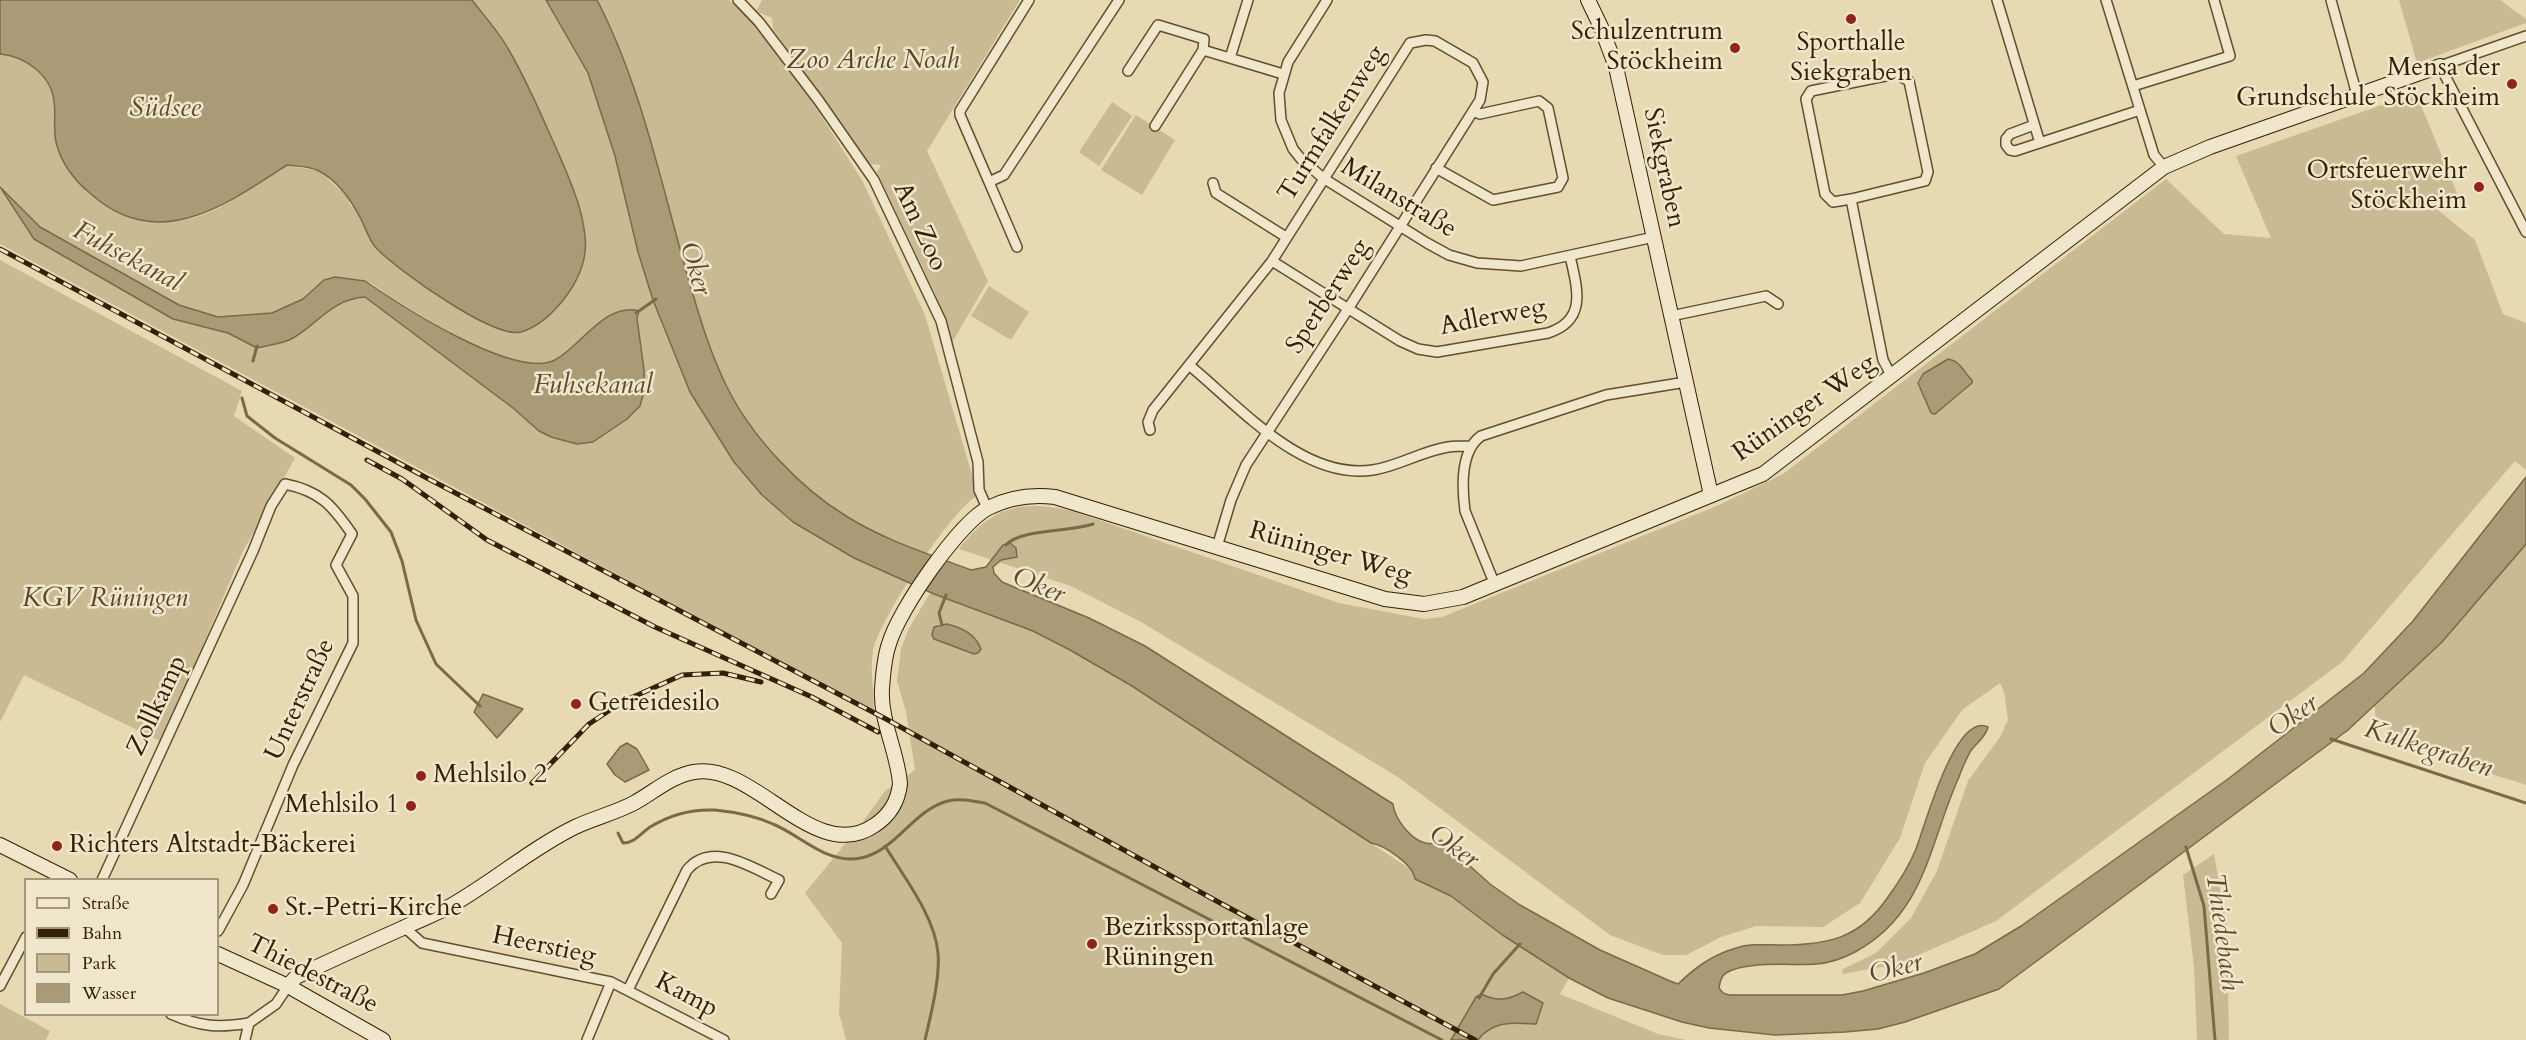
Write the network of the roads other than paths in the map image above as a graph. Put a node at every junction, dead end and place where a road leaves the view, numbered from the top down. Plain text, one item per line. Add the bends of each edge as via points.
1 (738, 0) edge
2 (1029, 0) edge
3 (1119, 0) edge
4 (1248, 0) edge
5 (1327, 0) edge
6 (1588, 0) edge
7 (1997, 0) edge
8 (2106, 0) edge
9 (2214, 0) edge
10 (2331, 0) edge
11 (2526, 36) edge
12 (1203, 50) junction
13 (1230, 58) junction
14 (2440, 66) junction
15 (1128, 71) dead end
16 (1283, 74) junction
17 (1480, 75) joint
18 (2133, 86) junction
19 (2357, 95) junction
20 (2140, 110) junction
21 (1473, 111) junction
22 (2034, 125) junction
23 (1155, 126) dead end
24 (2040, 143) junction
25 (2164, 167) junction
26 (1436, 168) junction
27 (1323, 178) junction
28 (989, 182) junction
29 (1213, 183) dead end
30 (1851, 199) junction
31 (1400, 227) junction
32 (2526, 232) edge
33 (1286, 237) junction
34 (1654, 237) junction
35 (1017, 247) dead end
36 (1570, 256) junction
37 (1272, 261) junction
38 (1778, 304) dead end
39 (1348, 309) junction
40 (1671, 315) junction
41 (1189, 365) junction
42 (1892, 376) junction
43 (1686, 382) junction
44 (1150, 430) dead end
45 (1267, 431) junction
46 (1470, 446) junction
47 (1712, 495) junction
48 (987, 508) junction
49 (1217, 547) junction
50 (253, 551) joint
51 (1495, 585) junction
52 (0, 845) edge
53 (61, 878) edge
54 (102, 878) edge
55 (771, 894) dead end
56 (404, 927) junction
57 (219, 930) edge
58 (24, 941) edge
59 (219, 954) edge
60 (611, 982) junction
61 (0, 986) edge
62 (288, 986) junction
63 (628, 990) junction
64 (176, 1016) edge
65 (249, 1023) junction
66 (245, 1040) edge
67 (383, 1040) edge
68 (587, 1040) edge
69 (724, 1040) edge

1 - 48 street, Am Zoo via 819,101 874,180 941,321 975,451 979,490
2 - 28 street via 960,111
3 - 28 street via 1004,175
4 - 13 street
5 - 16 street, Milanstraße
6 - 34 street, Siekgraben via 1616,67
7 - 22 street
8 - 18 street
9 - 18 street via 2230,56
10 - 19 street
11 - 14 street, Rüninger Weg
12 - 13 street
12 - 15 street via 1204,39 1158,25
12 - 23 street
13 - 16 street
14 - 19 street, Rüninger Weg
14 - 32 street
16 - 27 street, Milanstraße via 1279,104 1286,135 1300,159
17 - 21 street, Sperberweg via 1482,95
17 - 27 street, Turmfalkenweg via 1473,63 1442,44 1426,40 1410,43
18 - 20 street
19 - 25 street, Rüninger Weg
20 - 24 street
20 - 25 street via 2154,155
21 - 26 street, Sperberweg
21 - 26 street via 1480,114 1539,101 1544,104 1548,108 1562,184 1493,200
22 - 24 street
22 - 24 street via 2010,134 2006,145 2015,151
25 - 42 street, Rüninger Weg
26 - 31 street, Sperberweg
27 - 31 street, Milanstraße
27 - 33 street, Turmfalkenweg
28 - 35 street
29 - 33 street, Turmfalkenweg via 1216,193
30 - 30 street via 1833,202 1825,194 1806,99 1811,91 1895,74 1904,77 1909,81 1928,172 1925,181
30 - 42 street via 1883,360
31 - 36 street, Milanstraße via 1449,255 1477,263 1521,266
31 - 39 street, Sperberweg
33 - 37 street, Turmfalkenweg
34 - 36 street, Milanstraße
34 - 40 street, Siekgraben
36 - 39 street, Adlerweg via 1577,304 1566,324 1548,333 1428,351 1409,346
37 - 39 street, Adlerweg
37 - 41 street, Turmfalkenweg
38 - 40 street via 1767,296
39 - 45 street, Sperberweg
40 - 43 street, Siekgraben
41 - 44 street, Turmfalkenweg via 1153,410 1148,422
41 - 45 street
42 - 47 street, Rüninger Weg via 1762,474
43 - 46 street via 1606,395 1481,436
43 - 47 street, Siekgraben
45 - 46 street via 1312,461 1355,471 1381,468 1447,447
45 - 49 street, Sperberweg via 1238,482
46 - 51 street via 1465,511
47 - 51 street, Rüninger Weg
48 - 49 street, Rüninger Weg via 1023,496 1055,497
48 - 56 street via 950,545 911,601 889,644 882,692 899,772 898,798 880,822 868,830 828,832 781,810 732,777 717,772 694,772 664,784 633,804 575,827 451,906
49 - 51 street, Rüninger Weg via 1398,602 1451,601
50 - 54 street, Zollkamp
50 - 57 street, Unterstraße via 271,506 285,484 307,489 336,510 352,534 336,565 352,596 353,643
52 - 53 street
55 - 63 street via 779,880 724,857 699,858 687,870
56 - 60 street, Heerstieg via 422,943
56 - 62 street via 296,977
58 - 61 street
59 - 62 street, Thiedestraße
60 - 63 street, Heerstieg
60 - 68 street, Heerstieg
62 - 65 street via 276,1004
62 - 67 street, Thiedestraße
63 - 69 street, Kamp
64 - 65 street via 199,1025 223,1028
65 - 66 street

